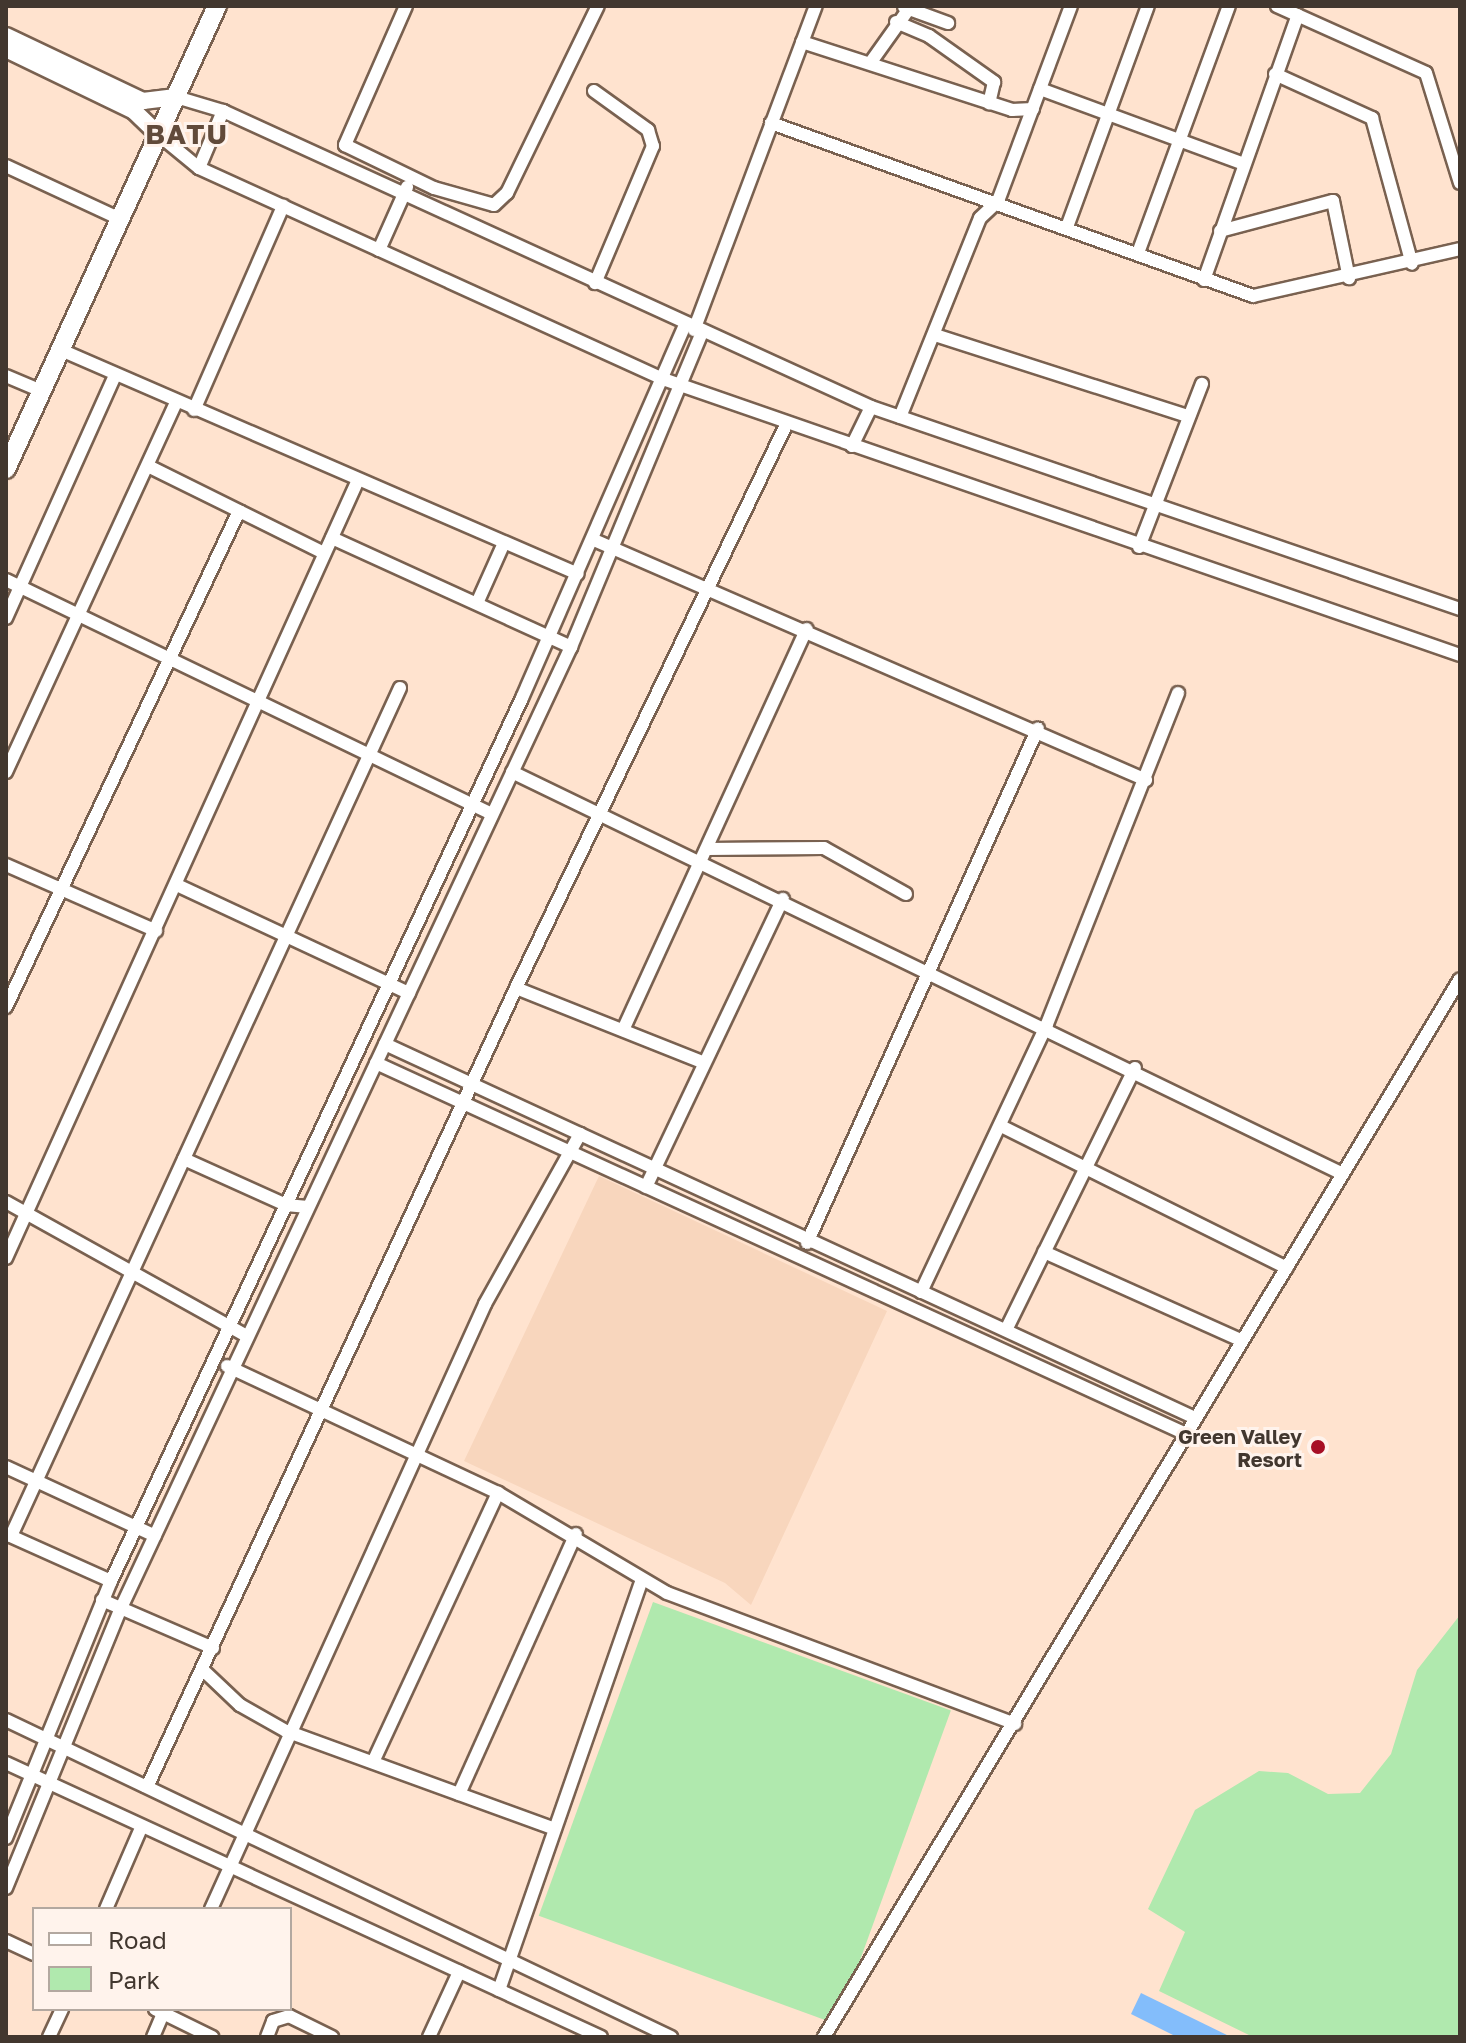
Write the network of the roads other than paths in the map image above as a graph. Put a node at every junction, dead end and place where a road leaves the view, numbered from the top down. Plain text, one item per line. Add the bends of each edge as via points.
1 (217, 6) edge
2 (406, 6) edge
3 (598, 6) edge
4 (816, 6) edge
5 (906, 6) edge
6 (1071, 6) edge
7 (1148, 6) edge
8 (1229, 6) edge
9 (1277, 6) edge
10 (1298, 15) junction
11 (896, 22) junction
12 (948, 23) dead end
13 (6, 36) edge
14 (802, 42) junction
15 (6, 49) edge
16 (871, 62) junction
17 (1275, 74) junction
18 (1040, 89) junction
19 (594, 91) dead end
20 (176, 97) junction
21 (989, 103) junction
22 (1033, 109) junction
23 (1109, 110) junction
24 (223, 111) junction
25 (771, 123) junction
26 (159, 135) junction
27 (1179, 137) junction
28 (1241, 163) junction
29 (6, 166) edge
30 (199, 168) junction
31 (409, 176) junction
32 (1460, 183) edge
33 (405, 192) junction
34 (998, 201) junction
35 (283, 206) junction
36 (120, 219) junction
37 (1067, 227) junction
38 (1220, 231) junction
39 (1460, 249) edge
40 (379, 250) junction
41 (1138, 253) junction
42 (1412, 264) junction
43 (1349, 278) junction
44 (1204, 280) junction
45 (595, 283) junction
46 (694, 329) junction
47 (935, 335) junction
48 (61, 350) junction
49 (6, 376) edge
50 (115, 376) junction
51 (663, 379) junction
52 (1202, 384) dead end
53 (683, 386) junction
54 (41, 391) junction
55 (176, 403) junction
56 (871, 407) junction
57 (194, 410) junction
58 (1188, 416) junction
59 (900, 417) junction
60 (647, 418) junction
61 (787, 423) junction
62 (667, 428) junction
63 (852, 446) junction
64 (148, 466) junction
65 (6, 469) edge
66 (358, 480) junction
67 (619, 484) junction
68 (639, 494) junction
69 (1152, 505) junction
70 (239, 511) junction
71 (332, 538) junction
72 (594, 540) junction
73 (504, 543) junction
74 (1139, 547) junction
75 (615, 549) junction
76 (324, 553) junction
77 (578, 574) junction
78 (6, 580) edge
79 (707, 584) junction
80 (20, 587) junction
81 (478, 601) junction
82 (1460, 609) edge
83 (82, 616) junction
84 (6, 618) edge
85 (807, 629) junction
86 (549, 637) junction
87 (571, 647) junction
88 (1460, 655) edge
89 (169, 656) junction
90 (400, 688) dead end
91 (1178, 693) dead end
92 (522, 698) junction
93 (260, 699) junction
94 (542, 708) junction
95 (1038, 728) junction
96 (369, 751) junction
97 (6, 772) edge
98 (512, 772) junction
99 (1146, 780) junction
100 (483, 781) junction
101 (503, 790) junction
102 (472, 804) junction
103 (492, 814) junction
104 (599, 816) junction
105 (707, 849) junction
106 (700, 863) junction
107 (6, 865) edge
108 (177, 885) junction
109 (60, 889) junction
110 (432, 889) junction
111 (906, 894) dead end
112 (453, 899) junction
113 (783, 899) junction
114 (156, 931) junction
115 (285, 936) junction
116 (930, 969) junction
117 (1460, 979) edge
118 (388, 983) junction
119 (516, 988) junction
120 (409, 993) junction
121 (6, 1007) edge
122 (1047, 1024) junction
123 (623, 1030) junction
124 (385, 1044) junction
125 (376, 1063) junction
126 (704, 1063) junction
127 (1135, 1068) junction
128 (473, 1085) junction
129 (465, 1103) junction
130 (327, 1114) junction
131 (537, 1114) junction
132 (347, 1123) junction
133 (1001, 1126) junction
134 (529, 1133) junction
135 (580, 1134) junction
136 (568, 1151) junction
137 (184, 1159) junction
138 (655, 1169) junction
139 (1083, 1170) junction
140 (1343, 1174) junction
141 (646, 1187) junction
142 (6, 1202) edge
143 (286, 1205) junction
144 (308, 1207) junction
145 (27, 1213) junction
146 (808, 1239) junction
147 (1044, 1252) junction
148 (800, 1257) junction
149 (6, 1258) edge
150 (258, 1265) junction
151 (133, 1268) junction
152 (1287, 1268) junction
153 (278, 1275) junction
154 (921, 1292) junction
155 (236, 1312) junction
156 (220, 1314) junction
157 (255, 1320) junction
158 (229, 1327) junction
159 (1006, 1330) junction
160 (247, 1336) junction
161 (1241, 1340) junction
162 (214, 1360) junction
163 (232, 1369) junction
164 (326, 1411) junction
165 (1195, 1418) junction
166 (1186, 1434) junction
167 (174, 1446) junction
168 (416, 1454) junction
169 (194, 1456) junction
170 (6, 1467) edge
171 (36, 1482) junction
172 (498, 1493) junction
173 (136, 1527) junction
174 (576, 1534) junction
175 (9, 1535) edge
176 (155, 1536) junction
177 (642, 1580) junction
178 (111, 1581) junction
179 (102, 1600) junction
180 (121, 1608) junction
181 (213, 1648) junction
182 (79, 1653) junction
183 (98, 1661) junction
184 (203, 1670) junction
185 (6, 1720) edge
186 (1015, 1724) junction
187 (286, 1731) junction
188 (42, 1738) junction
189 (61, 1747) junction
190 (373, 1762) junction
191 (6, 1763) edge
192 (35, 1777) junction
193 (53, 1785) junction
194 (147, 1787) junction
195 (459, 1794) junction
196 (142, 1826) junction
197 (555, 1829) junction
198 (244, 1834) junction
199 (6, 1838) edge
200 (231, 1867) junction
201 (6, 1888) edge
202 (107, 1907) edge
203 (212, 1907) edge
204 (6, 1941) edge
205 (32, 1953) edge
206 (510, 1960) junction
207 (459, 1972) junction
208 (499, 1990) junction
209 (61, 2011) edge
210 (161, 2011) edge
211 (163, 2011) edge
212 (49, 2037) edge
213 (153, 2037) edge
214 (212, 2037) edge
215 (267, 2037) edge
216 (332, 2037) edge
217 (429, 2037) edge
218 (601, 2037) edge
219 (671, 2037) edge
220 (824, 2037) edge

1 - 20 highway
2 - 31 street via 345,145
3 - 31 street via 499,202 451,194
4 - 14 street
5 - 11 street
5 - 12 street
6 - 18 street
7 - 23 street
8 - 27 street
9 - 10 street
10 - 17 street
10 - 32 street via 1426,73
11 - 16 street
11 - 21 street via 929,36 994,82
13 - 20 main road via 143,101
14 - 16 street
14 - 25 street
15 - 26 main road via 134,111
16 - 21 street
17 - 28 street
17 - 42 street via 1372,118
18 - 22 street
18 - 23 street
19 - 45 street via 648,130 653,146
20 - 24 street
20 - 26 highway
21 - 22 street
22 - 34 street
23 - 27 street
23 - 37 street
24 - 30 street
24 - 33 street
25 - 34 street
25 - 46 street
26 - 30 street
26 - 36 highway
27 - 28 street
27 - 41 street
28 - 38 street
29 - 36 street
30 - 35 street
31 - 33 street
33 - 40 street
33 - 45 street
34 - 37 street
34 - 47 street via 980,218
35 - 40 street
35 - 57 street
36 - 48 highway
37 - 41 street
38 - 43 street via 1333,201
38 - 44 street
39 - 42 street
40 - 51 street
41 - 44 street
42 - 43 street
43 - 44 street via 1267,297
45 - 46 street
46 - 51 street
46 - 53 street
46 - 56 street
47 - 58 street
47 - 59 street
48 - 50 street
48 - 54 highway
49 - 54 street
50 - 55 street
50 - 80 street
51 - 53 street
51 - 60 street
52 - 58 street
53 - 61 street
53 - 62 street
54 - 65 highway
55 - 57 street
55 - 64 street
56 - 59 street
56 - 63 street
57 - 66 street
58 - 69 street
59 - 69 street
60 - 62 street
60 - 67 street
61 - 63 street
61 - 79 street
62 - 68 street
63 - 74 street
64 - 70 street
64 - 83 street
66 - 71 street
66 - 73 street
67 - 68 street
67 - 72 street
68 - 75 street
69 - 74 street
69 - 82 street
70 - 76 street
70 - 89 street
71 - 76 street
71 - 81 street
72 - 75 street
72 - 77 street
73 - 77 street
73 - 81 street
74 - 88 street
75 - 79 street
75 - 87 street
76 - 93 street
77 - 86 street
78 - 80 street
79 - 85 street
79 - 104 street
80 - 83 street
80 - 84 street
81 - 86 street
83 - 89 street
83 - 97 street
85 - 95 street
85 - 105 street
86 - 87 street
86 - 92 street
87 - 94 street
89 - 93 street
89 - 109 street
90 - 96 street
91 - 99 street
92 - 94 street
92 - 100 street
93 - 96 street
93 - 108 street
94 - 98 street
95 - 99 street
95 - 116 street
96 - 102 street
96 - 115 street
98 - 101 street
98 - 104 street
99 - 122 street
100 - 101 street
100 - 102 street
101 - 103 street
102 - 103 street
102 - 110 street
103 - 112 street
104 - 106 street
104 - 119 street
105 - 106 street
105 - 111 street via 824,848
106 - 113 street
106 - 123 street
107 - 109 street
108 - 114 street
108 - 115 street
109 - 114 street
109 - 121 street
110 - 112 street
110 - 118 street
112 - 120 street
113 - 116 street
113 - 126 street
114 - 145 street
115 - 118 street
115 - 137 street
116 - 122 street
116 - 146 street
117 - 140 street
118 - 120 street
118 - 130 street
119 - 123 street
119 - 128 street
120 - 124 street
122 - 127 street
122 - 133 street
123 - 126 street
124 - 125 street
124 - 128 street
125 - 129 street
125 - 132 street
126 - 138 street
127 - 139 street
127 - 140 street
128 - 129 street
128 - 131 street
129 - 134 street
129 - 164 street
130 - 132 street
130 - 143 street
131 - 134 street
131 - 135 street
132 - 144 street
133 - 139 street
133 - 154 street
134 - 136 street
135 - 136 street
135 - 138 street
136 - 141 street
136 - 168 street via 499,1276
137 - 143 street
137 - 151 street
138 - 141 street
138 - 146 street
139 - 147 street
139 - 152 street
140 - 152 street
141 - 148 street
142 - 145 street
143 - 144 street
143 - 150 street
144 - 153 street
145 - 149 street
145 - 151 street
146 - 148 street
146 - 154 street
147 - 159 street
147 - 161 street
148 - 166 street
150 - 153 street
150 - 155 street
151 - 156 street
151 - 171 street
152 - 161 street
153 - 157 street
154 - 159 street
155 - 156 street
155 - 157 street
155 - 158 street
156 - 158 street
157 - 160 street
158 - 160 street
158 - 162 street
159 - 165 street
160 - 163 street
161 - 165 street
162 - 163 street
162 - 167 street
163 - 164 street
163 - 169 street
164 - 168 street
164 - 181 street
165 - 166 street
166 - 186 street
167 - 169 street
167 - 173 street
168 - 172 street
168 - 187 street
169 - 176 street
170 - 171 street
171 - 173 street
171 - 175 street
172 - 174 street
172 - 190 street
173 - 176 street
173 - 178 street
174 - 177 street
174 - 195 street
175 - 178 street
176 - 180 street
177 - 186 street
177 - 197 street
178 - 179 street
179 - 180 street
179 - 182 street
180 - 181 street
180 - 183 street
181 - 184 street
182 - 183 street
182 - 188 street
183 - 189 street
184 - 187 street via 240,1705
184 - 194 street
185 - 188 street
186 - 220 street
187 - 190 street
187 - 198 street
188 - 189 street
188 - 192 street
189 - 193 street
189 - 194 street
190 - 195 street
191 - 192 street
192 - 193 street
192 - 199 street
193 - 196 street
193 - 201 street
194 - 198 street
195 - 197 street
196 - 200 street
196 - 202 street
197 - 206 street
198 - 200 street
198 - 206 street
200 - 203 street
200 - 207 street
204 - 205 street
206 - 208 street
206 - 219 street
207 - 208 street
207 - 217 street
208 - 218 street
209 - 212 street
210 - 213 street
211 - 214 street
215 - 216 street via 273,2021 289,2016

